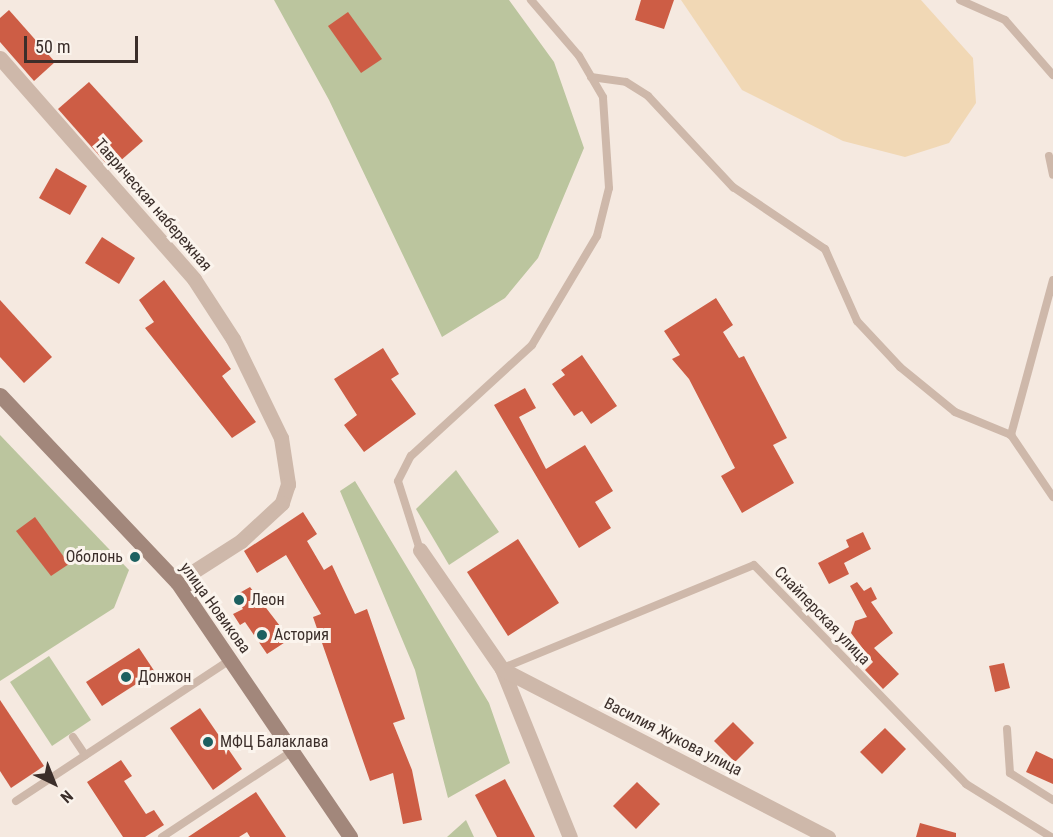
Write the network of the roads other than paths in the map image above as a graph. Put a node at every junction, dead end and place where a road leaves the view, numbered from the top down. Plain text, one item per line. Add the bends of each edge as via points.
1 (531, 0) edge
2 (960, 0) edge
3 (0, 58) edge
4 (1053, 75) edge
5 (591, 77) junction
6 (1049, 156) dead end
7 (1053, 175) edge
8 (1053, 280) edge
9 (0, 395) edge
10 (1011, 435) junction
11 (1053, 497) edge
12 (420, 550) joint
13 (177, 582) junction
14 (230, 660) junction
15 (501, 669) junction
16 (1007, 729) dead end
17 (73, 737) dead end
18 (291, 752) junction
19 (85, 755) junction
20 (1053, 800) edge
21 (16, 801) dead end
22 (162, 837) edge
23 (350, 837) edge
24 (570, 837) edge
25 (828, 837) edge
26 (1051, 837) edge

1 - 5 lane
2 - 4 lane via 1005,20
3 - 13 street, Таврическая набережная via 194,279 233,339 281,438 288,484 282,503 241,541
5 - 10 lane via 626,82 648,96 733,187 825,249 857,321 900,368 955,412
5 - 12 lane via 603,97 609,188 597,236 532,345 411,456 398,481
6 - 7 lane
8 - 10 lane
9 - 13 main road, улица Новикова
10 - 11 lane
12 - 15 street
13 - 14 main road, улица Новикова
14 - 18 main road, улица Новикова
14 - 19 lane
15 - 24 street
15 - 25 street, Василия Жукова улица
15 - 26 lane, Снайперская улица via 754,565 966,784
16 - 20 lane via 1010,773
17 - 19 lane
18 - 22 lane
18 - 23 main road, улица Новикова
19 - 21 lane

